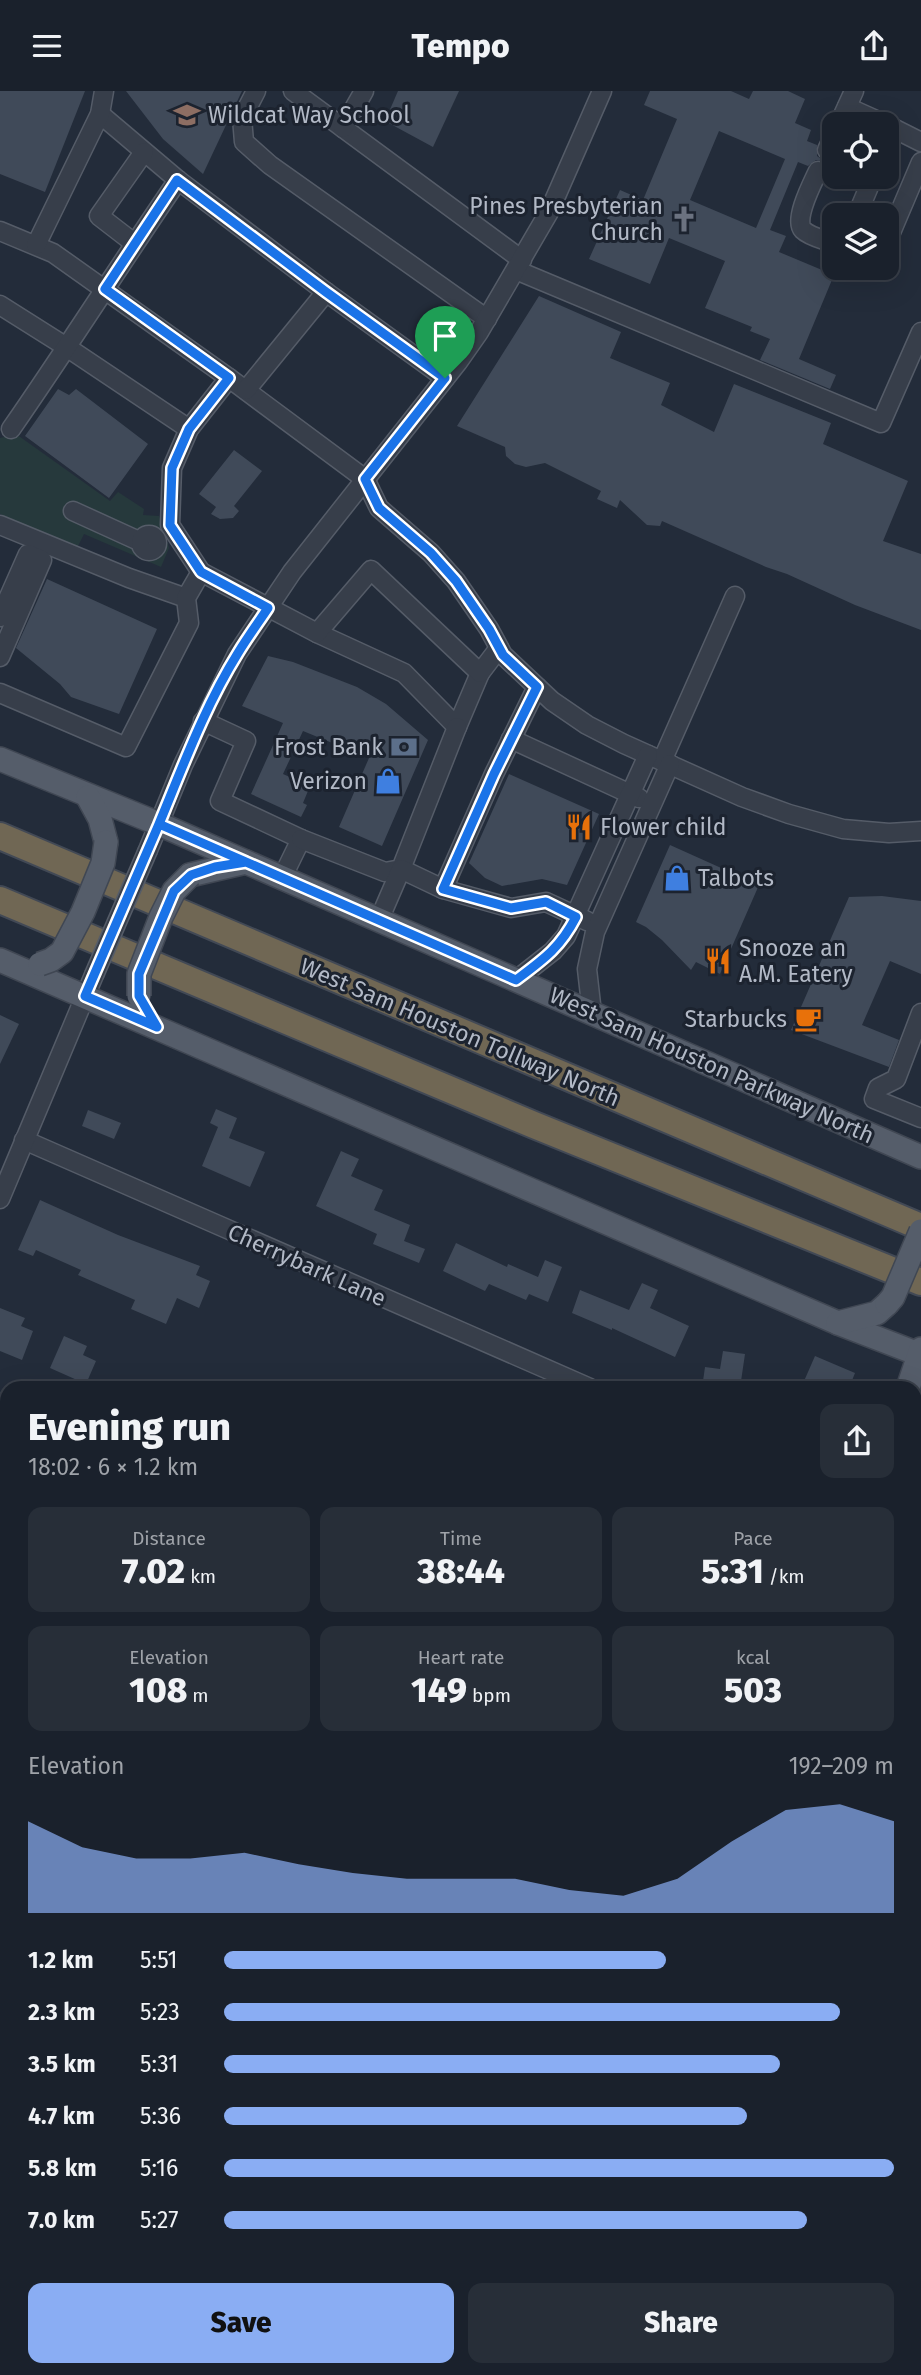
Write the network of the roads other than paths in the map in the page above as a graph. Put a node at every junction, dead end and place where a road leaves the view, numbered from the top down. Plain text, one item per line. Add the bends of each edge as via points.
1 (104, 91) edge
2 (256, 91) edge
3 (293, 91) edge
4 (364, 91) edge
5 (601, 91) edge
6 (850, 99) edge
7 (866, 112) edge
8 (100, 114) junction
9 (343, 128) junction
10 (899, 134) edge
11 (921, 142) edge
12 (144, 152) junction
13 (921, 162) edge
14 (818, 171) dead end
15 (177, 180) junction
16 (899, 214) edge
17 (0, 231) edge
18 (822, 238) edge
19 (134, 243) junction
20 (36, 245) junction
21 (519, 265) junction
22 (105, 289) junction
23 (326, 292) junction
24 (0, 305) edge
25 (486, 319) junction
26 (921, 332) edge
27 (68, 348) junction
28 (229, 378) junction
29 (445, 378) junction
30 (246, 390) junction
31 (11, 429) dead end
32 (189, 429) junction
33 (365, 479) junction
34 (73, 511) dead end
35 (0, 525) edge
36 (156, 547) dead end
37 (201, 572) junction
38 (26, 577) dead end
39 (735, 596) dead end
40 (186, 598) junction
41 (268, 608) junction
42 (6, 616) edge
43 (317, 633) junction
44 (499, 648) junction
45 (1, 650) edge
46 (480, 673) junction
47 (537, 687) junction
48 (0, 693) edge
49 (203, 720) junction
50 (457, 727) junction
51 (512, 739) junction
52 (0, 759) edge
53 (660, 760) junction
54 (631, 793) junction
55 (88, 797) junction
56 (652, 805) junction
57 (159, 824) junction
58 (921, 831) edge
59 (0, 836) edge
60 (301, 839) junction
61 (246, 862) junction
62 (401, 869) junction
63 (282, 878) junction
64 (443, 889) junction
65 (0, 900) edge
66 (576, 917) junction
67 (379, 920) junction
68 (598, 926) junction
69 (5, 962) edge
70 (516, 980) junction
71 (85, 996) junction
72 (592, 1013) junction
73 (921, 1013) edge
74 (157, 1027) junction
75 (921, 1118) edge
76 (24, 1140) junction
77 (896, 1147) junction
78 (921, 1157) edge
79 (921, 1175) edge
80 (0, 1199) edge
81 (921, 1229) edge
82 (921, 1282) edge
83 (838, 1323) junction
84 (920, 1353) edge
85 (574, 1381) edge
86 (910, 1381) edge

1 - 8 street
2 - 25 street via 242,118 244,142
3 - 9 street
4 - 9 street
5 - 21 street via 549,212
6 - 7 street
8 - 12 street
8 - 20 street
9 - 21 street
10 - 11 street
12 - 15 street
12 - 19 street via 99,216
13 - 16 street
14 - 18 street via 800,225
15 - 19 street
15 - 23 street
17 - 20 street
19 - 22 street
20 - 22 street
21 - 25 street
21 - 26 street via 881,423
22 - 27 street
22 - 28 street
23 - 29 street
23 - 30 street
24 - 27 street
25 - 29 street
27 - 31 street
27 - 32 street
28 - 30 street
28 - 32 street
29 - 33 street
30 - 33 street
32 - 37 street via 172,468 170,525
33 - 41 street
33 - 44 street via 379,508 456,581
34 - 36 street
35 - 40 street
37 - 40 street
37 - 41 street
38 - 42 street
39 - 53 street
40 - 48 street via 189,623 126,747
41 - 43 street
41 - 49 street via 237,654
42 - 45 street
43 - 46 street via 371,570
43 - 50 street via 404,673
44 - 46 street
44 - 47 street
46 - 50 street
47 - 51 street
47 - 53 street via 587,725
49 - 57 street
49 - 60 street via 246,741 220,801
50 - 62 street
51 - 54 street
51 - 64 street
52 - 55 main road, West Sam Houston Parkway North
53 - 54 street
53 - 56 street
53 - 58 street via 742,797 843,829
54 - 56 street
54 - 66 street
55 - 57 main road, West Sam Houston Parkway North
55 - 69 main road, bridge via 106,842 103,863 83,912 62,952 51,960 40,964
56 - 68 street
57 - 61 main road, West Sam Houston Parkway North
57 - 71 street, bridge
59 - 81 highway, West Sam Houston Tollway North
60 - 62 street via 386,871
60 - 63 street
61 - 63 main road, West Sam Houston Parkway North
61 - 74 main road, bridge via 191,875 174,891 139,974 139,996
62 - 64 street
62 - 67 street
63 - 67 main road, West Sam Houston Parkway North
64 - 66 street via 511,908 546,902
65 - 82 highway
66 - 68 street
66 - 70 street via 554,951
67 - 70 main road, West Sam Houston Parkway North
68 - 72 street via 587,969
69 - 71 main road
70 - 72 main road, West Sam Houston Parkway North
71 - 74 main road
71 - 76 street
72 - 77 main road, West Sam Houston Parkway North
73 - 75 street via 895,1079 878,1088 874,1099
74 - 83 main road
76 - 80 street
76 - 85 street, Cherrybark Lane
77 - 78 main road, West Sam Houston Parkway North
77 - 79 main road
81 - 83 main road, bridge via 887,1304 877,1313
83 - 84 main road
84 - 86 main road

